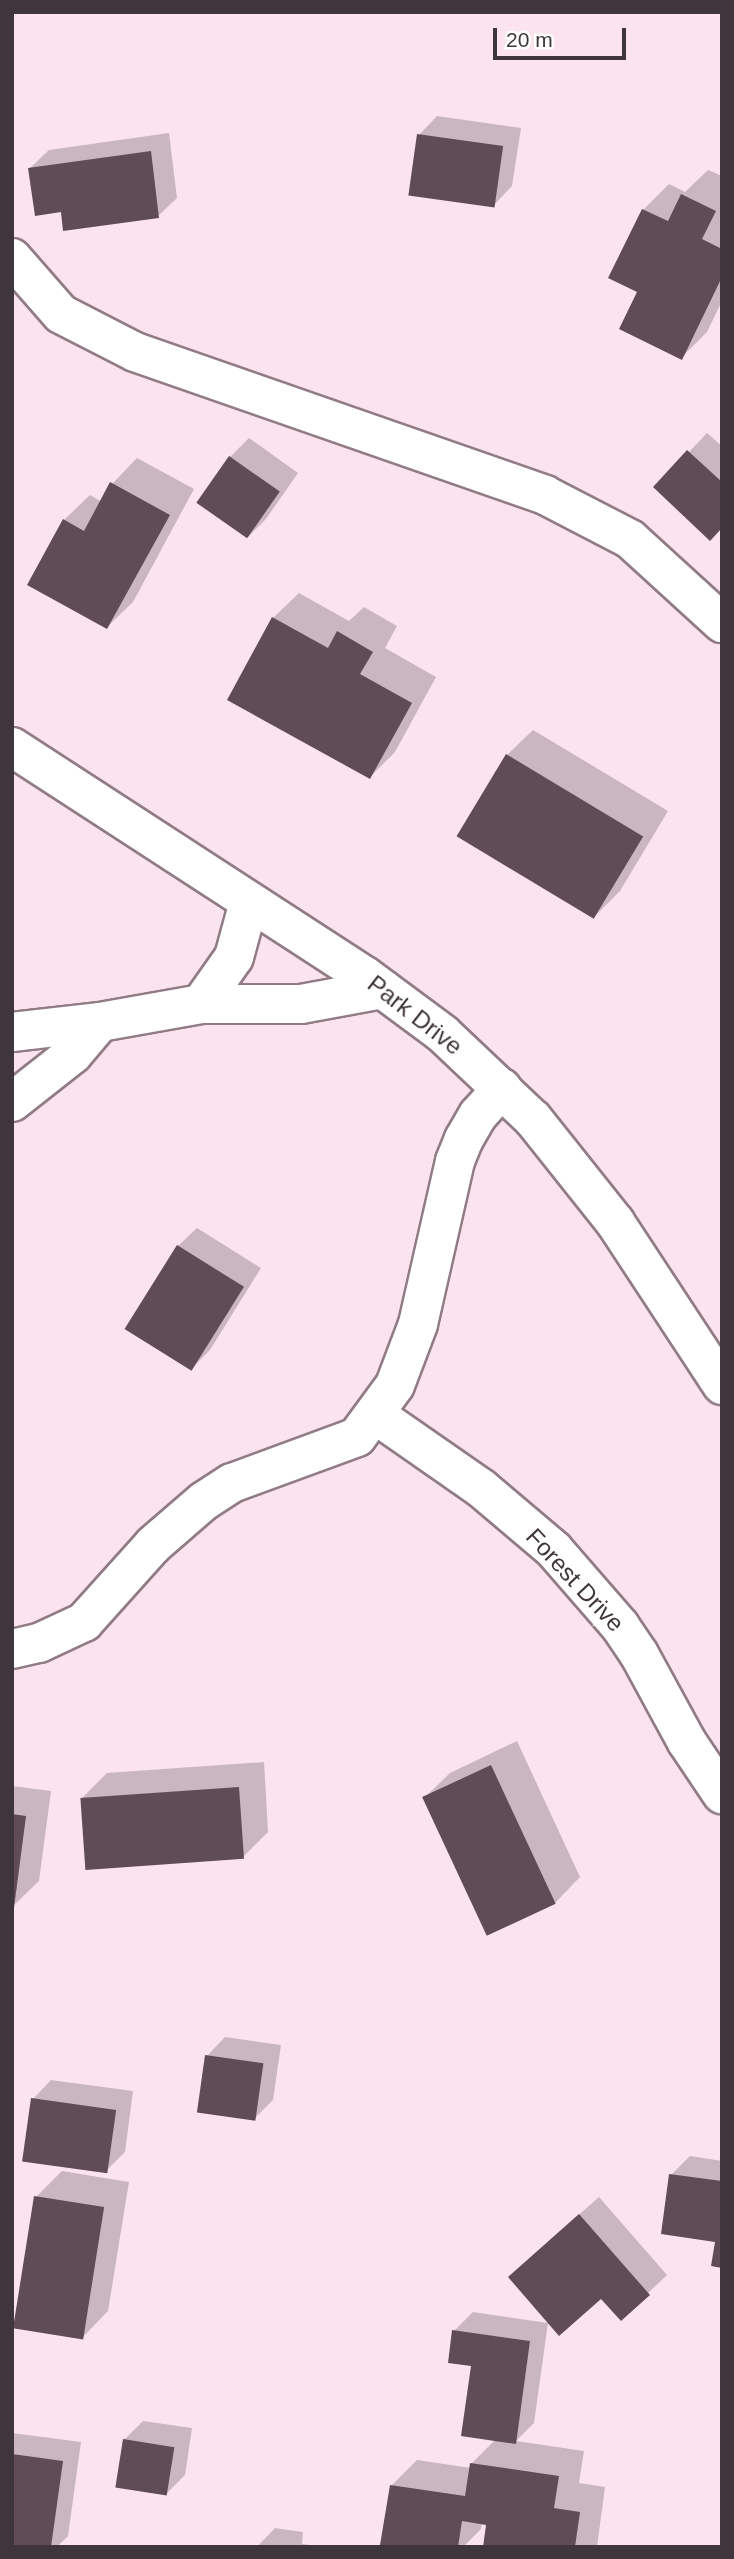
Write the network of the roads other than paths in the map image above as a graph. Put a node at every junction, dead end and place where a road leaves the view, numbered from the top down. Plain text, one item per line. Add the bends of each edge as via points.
1 (12, 258) edge
2 (722, 623) edge
3 (12, 747) edge
4 (249, 902) junction
5 (383, 989) junction
6 (201, 1004) junction
7 (100, 1022) junction
8 (12, 1032) edge
9 (502, 1088) junction
10 (12, 1102) edge
11 (722, 1385) edge
12 (376, 1415) junction
13 (12, 1650) edge
14 (722, 1794) edge

1 - 2 street via 61,314 135,352 545,495 630,539
3 - 4 street, Park Drive
4 - 5 street, Park Drive
4 - 6 street via 234,957
5 - 6 street via 301,1004
5 - 9 street, Park Drive via 443,1034
6 - 7 street
7 - 8 street
7 - 10 street via 73,1054
9 - 11 street, Park Drive via 533,1119 615,1222
9 - 12 street via 478,1115 454,1161 418,1324 395,1385
12 - 13 street via 357,1437 222,1489 152,1545 84,1622
12 - 14 street, Forest Drive via 481,1488 554,1550 633,1644 687,1742

